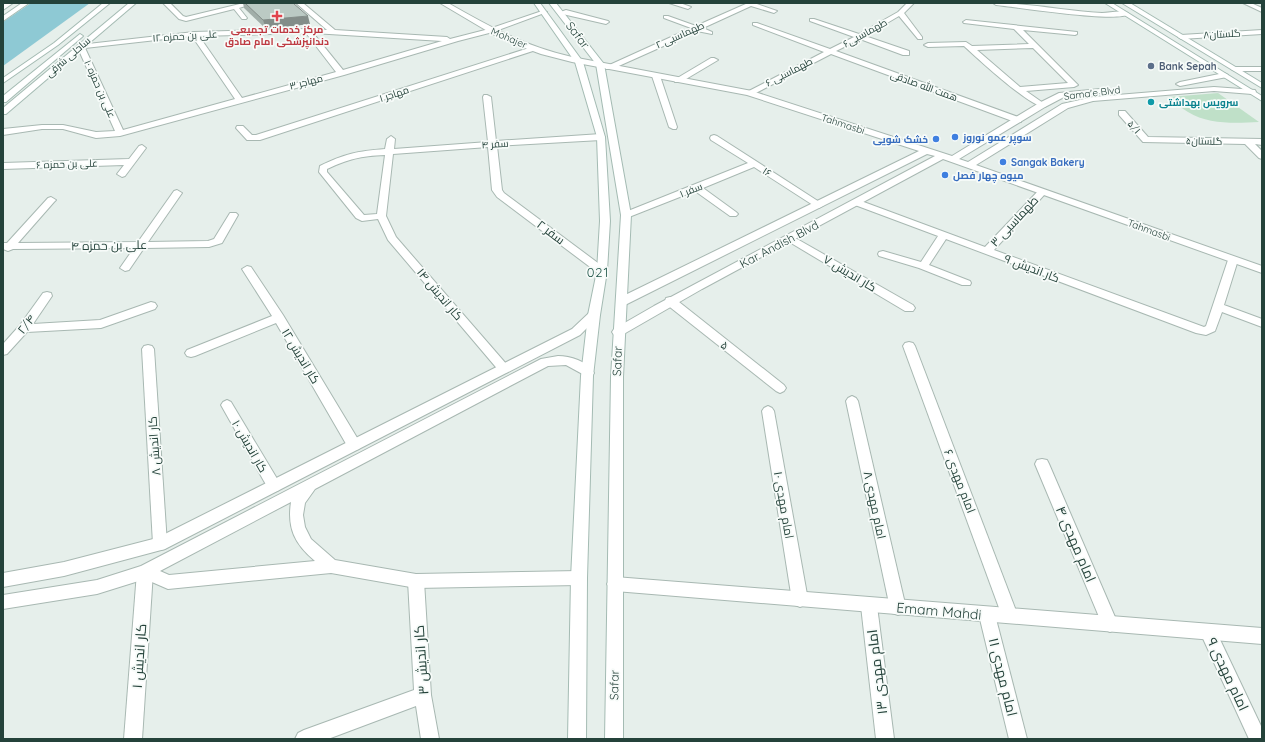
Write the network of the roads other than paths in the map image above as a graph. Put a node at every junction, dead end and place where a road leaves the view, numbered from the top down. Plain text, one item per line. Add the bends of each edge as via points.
1 (10, 3) edge
2 (26, 3) edge
3 (106, 3) edge
4 (133, 3) edge
5 (166, 3) edge
6 (252, 3) edge
7 (299, 3) edge
8 (443, 3) edge
9 (672, 3) edge
10 (911, 3) edge
11 (996, 3) edge
12 (1108, 3) edge
13 (1125, 3) edge
14 (1246, 3) edge
15 (751, 4) edge
16 (234, 7) junction
17 (552, 7) edge
18 (688, 7) dead end
19 (3, 8) edge
20 (1262, 10) edge
21 (774, 11) dead end
22 (900, 13) junction
23 (1126, 14) junction
24 (666, 17) dead end
25 (244, 18) dead end
26 (3, 19) edge
27 (812, 20) dead end
28 (606, 22) dead end
29 (966, 22) dead end
30 (755, 24) dead end
31 (696, 28) junction
32 (1017, 28) junction
33 (88, 30) dead end
34 (308, 31) junction
35 (332, 31) junction
36 (491, 31) junction
37 (1262, 32) edge
38 (710, 33) dead end
39 (1075, 33) dead end
40 (194, 34) junction
41 (859, 37) junction
42 (1181, 37) junction
43 (920, 38) dead end
44 (456, 39) junction
45 (56, 44) junction
46 (928, 45) dead end
47 (81, 46) junction
48 (1035, 46) junction
49 (971, 48) junction
50 (535, 49) junction
51 (829, 52) junction
52 (906, 53) dead end
53 (714, 60) dead end
54 (579, 62) junction
55 (604, 65) junction
56 (1235, 69) junction
57 (1262, 69) edge
58 (341, 73) junction
59 (1224, 75) junction
60 (656, 76) junction
61 (678, 80) junction
62 (3, 81) edge
63 (1190, 83) junction
64 (1262, 86) edge
65 (1018, 89) junction
66 (1201, 90) junction
67 (3, 91) edge
68 (1252, 92) junction
69 (749, 93) junction
70 (487, 97) dead end
71 (1262, 98) edge
72 (3, 100) edge
73 (240, 101) junction
74 (1042, 105) junction
75 (3, 112) edge
76 (1122, 113) dead end
77 (1018, 120) junction
78 (673, 127) dead end
79 (240, 128) dead end
80 (3, 132) edge
81 (120, 133) junction
82 (601, 137) junction
83 (714, 138) dead end
84 (391, 140) dead end
85 (1146, 140) joint
86 (1247, 141) junction
87 (1262, 142) edge
88 (491, 144) junction
89 (142, 148) dead end
90 (390, 151) junction
91 (926, 151) junction
92 (942, 156) junction
93 (1262, 156) edge
94 (952, 160) junction
95 (132, 162) junction
96 (754, 164) junction
97 (3, 166) edge
98 (968, 166) junction
99 (122, 174) dead end
100 (697, 188) junction
101 (1042, 192) junction
102 (178, 193) dead end
103 (51, 200) dead end
104 (858, 203) junction
105 (819, 205) junction
106 (733, 214) dead end
107 (233, 215) dead end
108 (626, 215) junction
109 (381, 216) junction
110 (944, 235) junction
111 (790, 238) junction
112 (141, 244) junction
113 (7, 246) edge
114 (987, 251) junction
115 (3, 254) edge
116 (883, 254) dead end
117 (1233, 260) junction
118 (923, 266) junction
119 (125, 268) dead end
120 (247, 269) dead end
121 (1262, 270) edge
122 (602, 271) junction
123 (966, 283) dead end
124 (47, 296) dead end
125 (670, 301) junction
126 (621, 302) junction
127 (151, 306) dead end
128 (1218, 307) junction
129 (909, 308) dead end
130 (594, 315) junction
131 (279, 318) junction
132 (1262, 323) edge
133 (24, 328) junction
134 (618, 332) junction
135 (909, 346) dead end
136 (148, 349) dead end
137 (3, 351) edge
138 (191, 353) dead end
139 (504, 369) junction
140 (588, 373) junction
141 (780, 388) dead end
142 (852, 401) dead end
143 (227, 406) dead end
144 (768, 410) dead end
145 (354, 445) junction
146 (1042, 464) dead end
147 (312, 484) junction
148 (274, 486) junction
149 (160, 544) junction
150 (331, 566) junction
151 (145, 572) junction
152 (579, 578) junction
153 (3, 580) edge
154 (416, 581) junction
155 (616, 584) junction
156 (800, 600) junction
157 (3, 602) edge
158 (869, 606) junction
159 (898, 608) junction
160 (987, 616) junction
161 (1010, 616) junction
162 (1110, 624) junction
163 (1208, 632) junction
164 (1262, 636) edge
165 (423, 695) junction
166 (133, 739) edge
167 (304, 739) edge
168 (430, 739) edge
169 (577, 739) edge
170 (614, 739) edge
171 (885, 739) edge
172 (1018, 739) edge
173 (1258, 739) edge

1 - 19 street
2 - 26 street
3 - 45 street
4 - 47 street, ساحلی شرقی
5 - 16 street via 181,18 186,19
6 - 16 street
7 - 35 street
8 - 36 street, Mohajer
9 - 18 street
10 - 22 street, ۶طهماسبی
11 - 23 street via 1103,15
12 - 23 street
13 - 42 street
14 - 20 street
15 - 21 street
15 - 31 street, ۲ طهماسبی
16 - 25 street
17 - 28 street
17 - 36 street, ۳ مهاجر
17 - 54 street, Safar
17 - 55 street, Safar
22 - 41 street, ۶طهماسبی
22 - 43 street
23 - 59 street
24 - 31 street
27 - 41 street
29 - 32 street
30 - 51 street, همت الله صادقی
31 - 38 street
31 - 55 street, ۲ طهماسبی
32 - 39 street
32 - 48 street
33 - 72 street, ساحلی شرقی
34 - 35 street, ۱۲ علی بن حمزه
34 - 40 street, ۱۲ علی بن حمزه
34 - 58 street
35 - 44 street, ۱۲ علی بن حمزه
36 - 44 street, ۳ مهاجر
36 - 50 street, Mohajer
37 - 42 street, گلستان۸
40 - 47 street, ۱۲ علی بن حمزه
40 - 73 street
41 - 51 street, ۶طهماسبی
41 - 52 street
42 - 56 street
44 - 58 street, ۳ مهاجر
45 - 62 street
45 - 67 street via 43,60
46 - 49 street via 966,44
47 - 75 street, ساحلی شرقی
47 - 81 street, ۱۰ علی بن حمزه
48 - 49 street
48 - 65 street via 1074,85
49 - 65 street
50 - 54 street, Mohajer
50 - 79 street, ۱ مهاجر via 252,139
51 - 69 street, ۶ طهماسبی
51 - 77 street, همت الله صادقی
53 - 61 street
54 - 55 street, Mohajer
54 - 82 street, Safar
55 - 60 street, Tahmasbi
55 - 108 street, Safar
56 - 57 street
56 - 64 street
58 - 73 street, ۳ مهاجر
59 - 63 street, Sama'e Blvd
59 - 68 street
60 - 61 street, Tahmasbi
60 - 78 street
61 - 69 street, Tahmasbi
63 - 66 street
63 - 74 street, Sama'e Blvd via 1062,95
65 - 74 street
66 - 68 street, Sama'e Blvd
66 - 98 street, Sama'e Blvd via 1077,102 1065,106
68 - 71 street
69 - 91 street, Tahmasbi
70 - 88 street
73 - 81 street, ۳ مهاجر
74 - 77 street, Sama'e Blvd
76 - 85 street, ۵/۱
77 - 94 street, Sama'e Blvd
80 - 81 street, ۳ مهاجر via 63,127 96,135
82 - 88 street, ۴ سفر
82 - 122 street, Safar via 605,222
83 - 96 street, ۱۶
84 - 90 street
85 - 86 street, گلستان۵
86 - 87 street, گلستان۵
86 - 93 street
88 - 90 street, ۴ سفر
88 - 122 street, ۲ سفر via 500,195
89 - 95 street
90 - 109 street
90 - 109 street, ۴ سفر via 351,155 323,168 323,172 359,216
91 - 92 street, Tahmasbi
91 - 105 street, Kar Andish Blvd
92 - 94 street, Tahmasbi
92 - 104 street, Kar Andish Blvd
94 - 98 street, Tahmasbi
95 - 97 street, ۶ علی بن حمزه
95 - 99 street
96 - 100 street, ۱ سفر
96 - 105 street, ۱۶
98 - 101 street, Tahmasbi
100 - 106 street
100 - 108 street, ۱ سفر
101 - 114 street, ۳ طهماسبی
101 - 117 street, Tahmasbi
102 - 112 street
103 - 113 street
104 - 110 street, ۹ کار اندیش
104 - 111 street, Kar Andish Blvd
105 - 126 street, Kar Andish Blvd
107 - 112 street, ۴ علی بن حمزه via 218,241 214,243
108 - 126 street, Safar
109 - 139 street, ۱۴ کار اندیش via 392,238
110 - 114 street, ۹ کار اندیش
110 - 118 street
111 - 125 street, Kar Andish Blvd
111 - 129 street, ۷ کار اندیش
112 - 113 street, ۴ علی بن حمزه
112 - 119 street
113 - 115 street
114 - 128 street, ۹ کار اندیش via 1196,329 1206,331 1211,328
116 - 118 street
117 - 121 street, Tahmasbi
117 - 128 street
118 - 123 street
120 - 131 street, ۱۲ کار اندیش
122 - 130 street, Safar
124 - 133 street, ۲/۴
125 - 134 street, Kar Andish Blvd
125 - 141 street, ۵
126 - 134 street, Safar
127 - 133 street via 101,324
128 - 132 street
130 - 139 street via 576,332
130 - 140 street, Safar
131 - 138 street
131 - 145 street, ۱۲ کار اندیش
133 - 137 street, ۲/۴
134 - 155 street, Safar
135 - 161 street, ۶ امام مهدی
136 - 149 street, ۸ کار اندیش
139 - 145 street
140 - 147 street via 569,360 545,362
140 - 152 street, Safar
142 - 159 street, ۸ امام مهدی
143 - 148 street, ۱۰ کار اندیش
144 - 156 street, ۱۰ امام مهدی
145 - 148 street
146 - 162 street, ۴ امام مهدی
147 - 150 street via 298,501 298,527 306,544
147 - 151 street
148 - 149 street
149 - 153 street via 64,569
150 - 151 street via 168,582
150 - 154 street
151 - 157 street via 97,586
151 - 166 street, ۱ کار اندیش
152 - 154 street
152 - 169 street, Safar
154 - 165 street, ۳ کار اندیش
155 - 156 street, Emam Mahdi
155 - 170 street, Safar
156 - 158 street, Emam Mahdi
158 - 159 street, Emam Mahdi
158 - 171 street, ۱۳ امام مهدی
159 - 160 street, Emam Mahdi
160 - 161 street, Emam Mahdi
160 - 172 street, ۱۱ امام مهدی
161 - 162 street, Emam Mahdi
162 - 163 street, Emam Mahdi
163 - 164 street, Emam Mahdi
163 - 173 street, ۹ امام مهدی
165 - 167 street
165 - 168 street, ۳ کار اندیش

